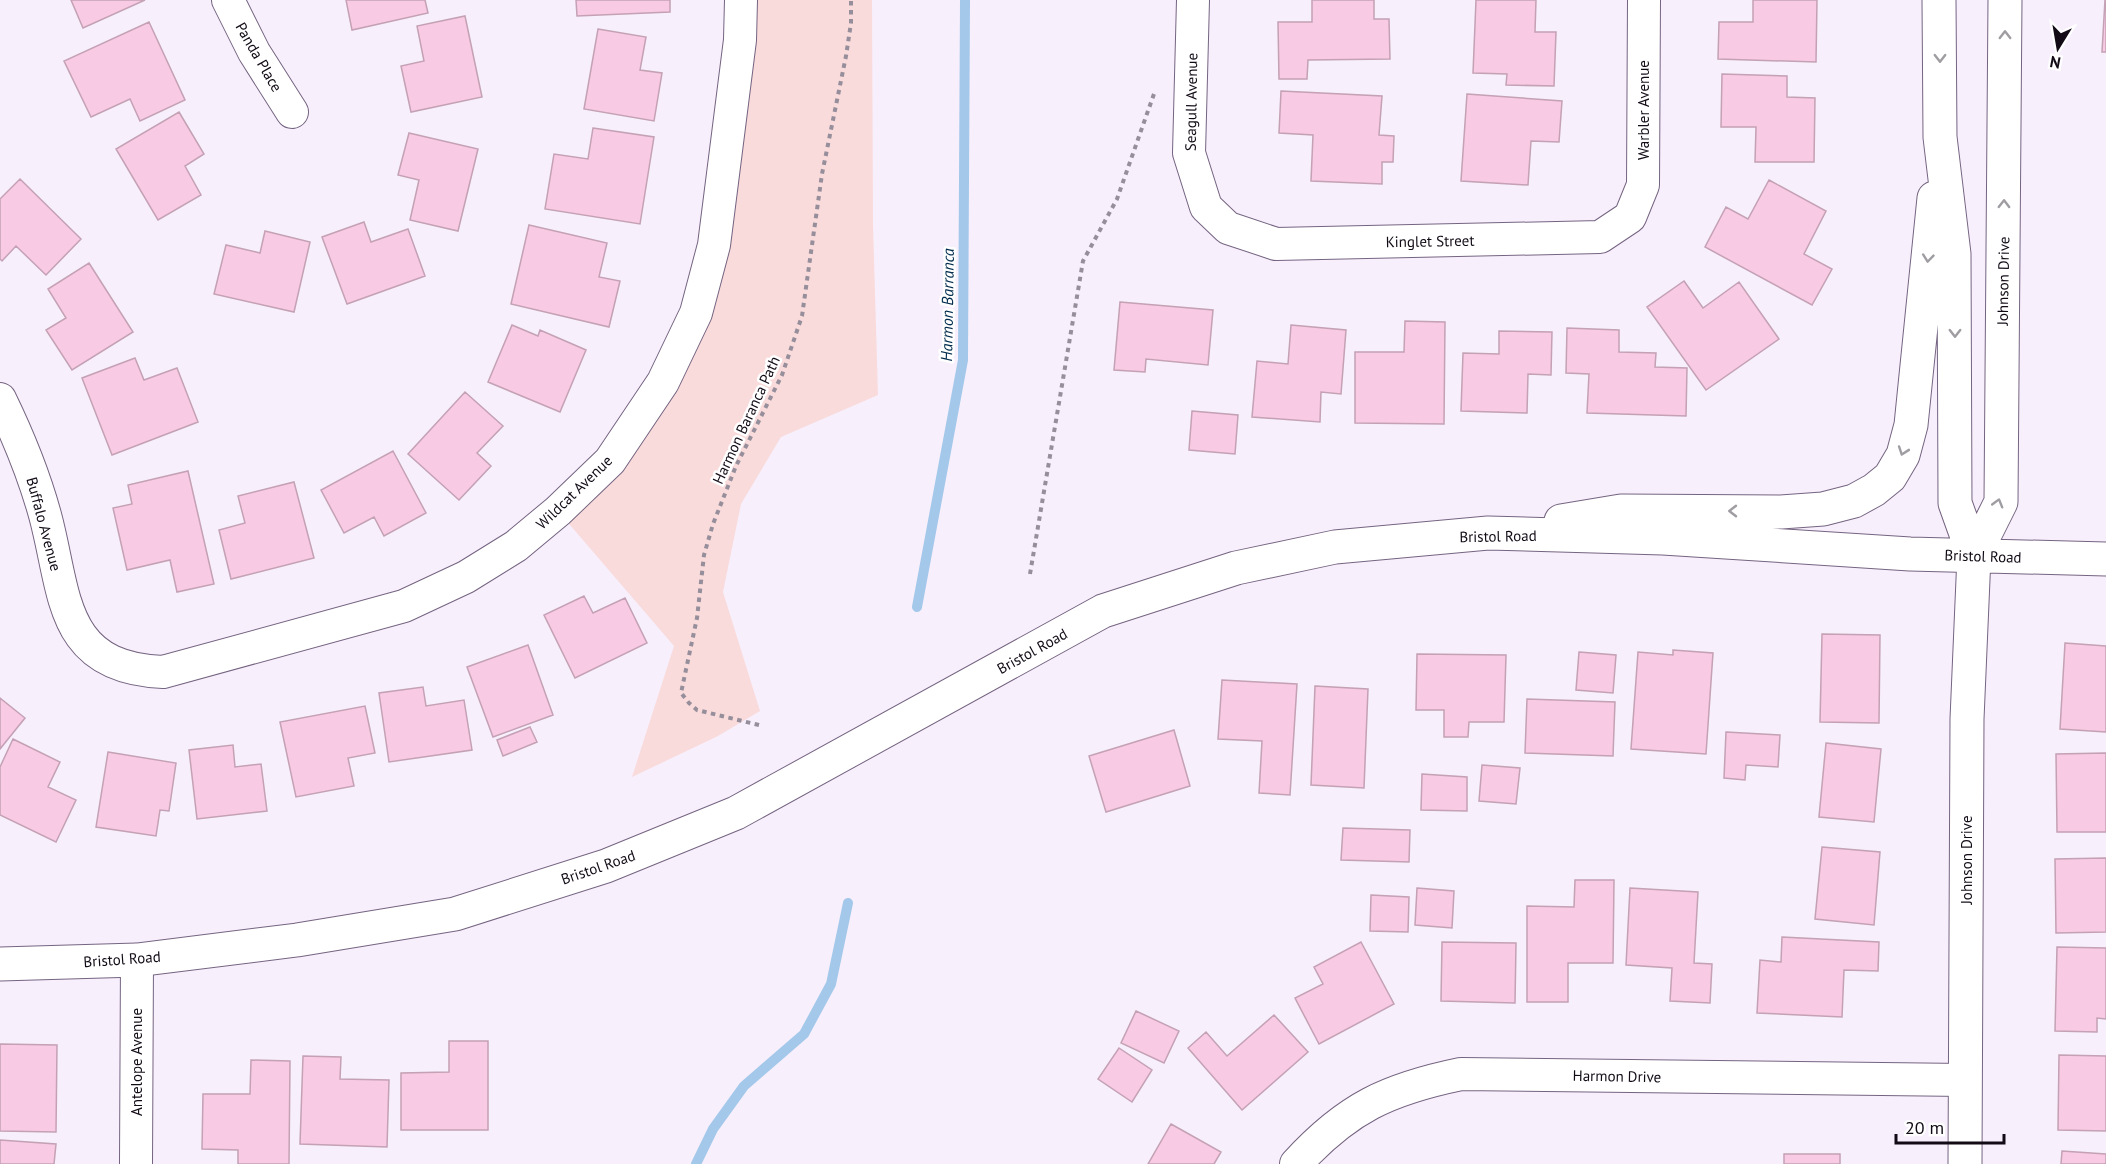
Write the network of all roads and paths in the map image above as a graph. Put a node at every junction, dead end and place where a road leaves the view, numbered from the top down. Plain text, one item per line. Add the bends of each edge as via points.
1 (228, 0) edge
2 (741, 0) edge
3 (851, 0) edge
4 (1193, 0) edge
5 (1644, 0) edge
6 (1940, 0) edge
7 (2005, 0) edge
8 (1157, 84) dead end
9 (292, 112) dead end
10 (1940, 137) junction
11 (1630, 217) joint
12 (1228, 228) joint
13 (0, 399) edge
14 (1488, 533) junction
15 (1974, 556) junction
16 (2106, 559) edge
17 (1030, 574) dead end
18 (90, 647) joint
19 (759, 725) dead end
20 (136, 960) junction
21 (0, 964) edge
22 (1965, 1080) junction
23 (136, 1164) edge
24 (1296, 1164) edge
25 (1965, 1164) edge

1 - 9 street, Panda Place via 254,52
2 - 18 street, Wildcat Avenue via 740,40 714,245 696,313 663,382 610,461 516,546 466,578 404,606 163,672 124,666
3 - 19 path, Harmon Baranca Path via 846,56 822,174 802,316 782,375 736,466 713,524 704,555 697,618 681,693 697,710
4 - 12 street, Seagull Avenue via 1189,153 1206,207
5 - 11 street, Warbler Avenue via 1643,185
6 -> 10 main road, Johnson Drive
15 -> 7 main road, Johnson Drive via 2001,502
8 - 17 path via 1117,199 1083,261
10 -> 14 main road via 1911,425 1903,456 1890,477 1854,501 1823,509 1621,511
10 -> 15 main road, Johnson Drive via 1954,254 1955,503
11 - 12 street, Kinglet Street via 1600,237 1276,244
13 - 18 street, Buffalo Avenue via 36,485 67,610 77,632
14 - 15 main road, Bristol Road via 1663,538
14 - 20 main road, Bristol Road via 1335,547 1236,568 1103,611 736,813 606,866 455,914 297,940
15 - 16 main road, Bristol Road
15 - 22 main road, Johnson Drive via 1967,719
20 - 21 main road, Bristol Road
20 - 23 street, Antelope Avenue
22 - 24 street, Harmon Drive via 1461,1074 1383,1096 1347,1117
22 - 25 main road, Johnson Drive

